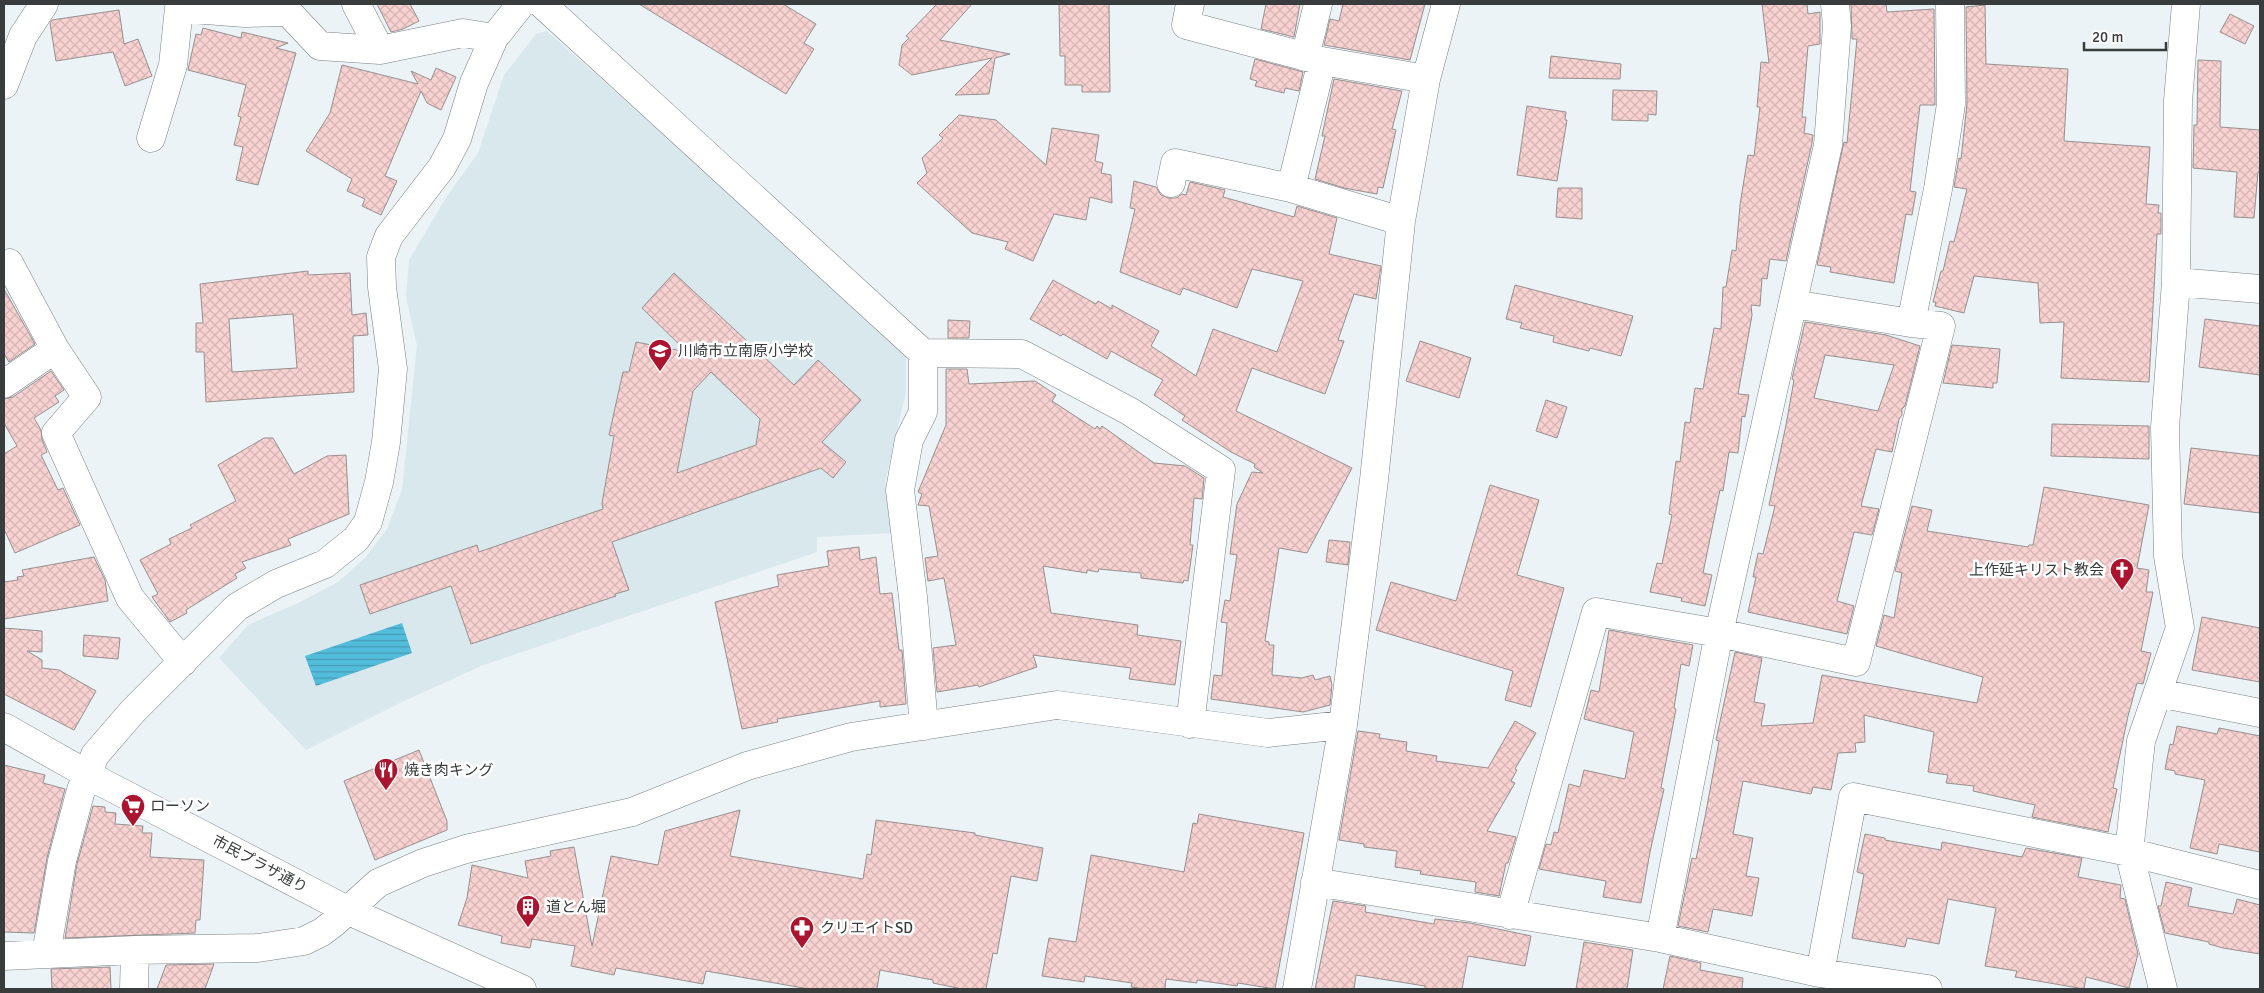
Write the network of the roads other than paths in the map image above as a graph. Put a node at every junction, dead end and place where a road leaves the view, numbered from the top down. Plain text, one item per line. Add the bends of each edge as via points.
1 (44, 4) edge
2 (356, 4) edge
3 (521, 4) edge
4 (542, 4) edge
5 (1190, 4) edge
6 (1318, 4) edge
7 (1446, 4) edge
8 (1835, 4) edge
9 (1950, 4) edge
10 (2186, 4) edge
11 (494, 38) junction
12 (380, 50) junction
13 (1314, 59) junction
14 (1426, 79) junction
15 (4, 85) edge
16 (152, 138) dead end
17 (1171, 183) dead end
18 (1291, 188) junction
19 (1401, 221) junction
20 (4, 266) edge
21 (2176, 282) junction
22 (2260, 289) edge
23 (1793, 304) junction
24 (1911, 323) junction
25 (56, 349) junction
26 (922, 352) junction
27 (4, 384) edge
28 (1719, 633) junction
29 (183, 662) junction
30 (2158, 693) junction
31 (2260, 713) edge
32 (1190, 724) junction
33 (1343, 725) junction
34 (924, 726) junction
35 (4, 727) edge
36 (87, 774) junction
37 (2129, 852) junction
38 (1315, 882) junction
39 (2260, 885) edge
40 (349, 911) junction
41 (1510, 915) junction
42 (1660, 938) junction
43 (135, 950) junction
44 (46, 954) junction
45 (4, 956) edge
46 (1820, 973) junction
47 (134, 989) edge
48 (522, 989) edge
49 (1297, 989) edge
50 (1928, 989) edge
51 (2163, 989) edge

1 - 15 street via 23,36
2 - 12 street
3 - 11 street
4 - 26 street
5 - 13 street via 1186,24
6 - 13 street
7 - 14 street
8 - 23 street via 1837,26 1828,145
9 - 24 street via 1951,104
10 - 21 street via 2178,101
11 - 12 street via 463,33
11 - 29 street via 474,83 457,139 442,167 388,236 381,257 393,369 386,442 368,522 356,539 325,564 276,584 237,607
12 - 16 street via 320,46 288,12 245,14 179,8 173,65
13 - 14 street
13 - 18 street
14 - 19 street
17 - 18 street via 1175,163
18 - 19 street
19 - 33 street via 1374,480
20 - 25 street via 8,264
21 - 22 street
21 - 30 street via 2165,428 2168,556 2180,628
23 - 24 street
23 - 28 street
24 - 28 street via 1940,326 1856,662
25 - 27 street
25 - 29 street via 87,397 56,433 130,598
26 - 32 street via 1022,354 1129,411 1221,470
26 - 34 street via 923,412 909,440 900,490
28 - 41 street via 1596,612
28 - 42 street
29 - 36 street via 111,735 95,755
30 - 31 street
30 - 37 street via 2142,741
32 - 33 street via 1268,733
32 - 34 street via 1057,705
33 - 38 street
34 - 40 street via 852,737 747,766 632,812 466,849 378,883
35 - 36 street, 市民プラザ通り
36 - 40 street, 市民プラザ通り
36 - 44 street via 62,861
37 - 39 street
37 - 46 street via 1853,797
37 - 51 street
38 - 41 street
38 - 49 street
40 - 43 street via 322,932 304,941 285,945
40 - 48 street, 市民プラザ通り
41 - 42 street
42 - 46 street
43 - 44 street
43 - 47 street
44 - 45 street
46 - 50 street

